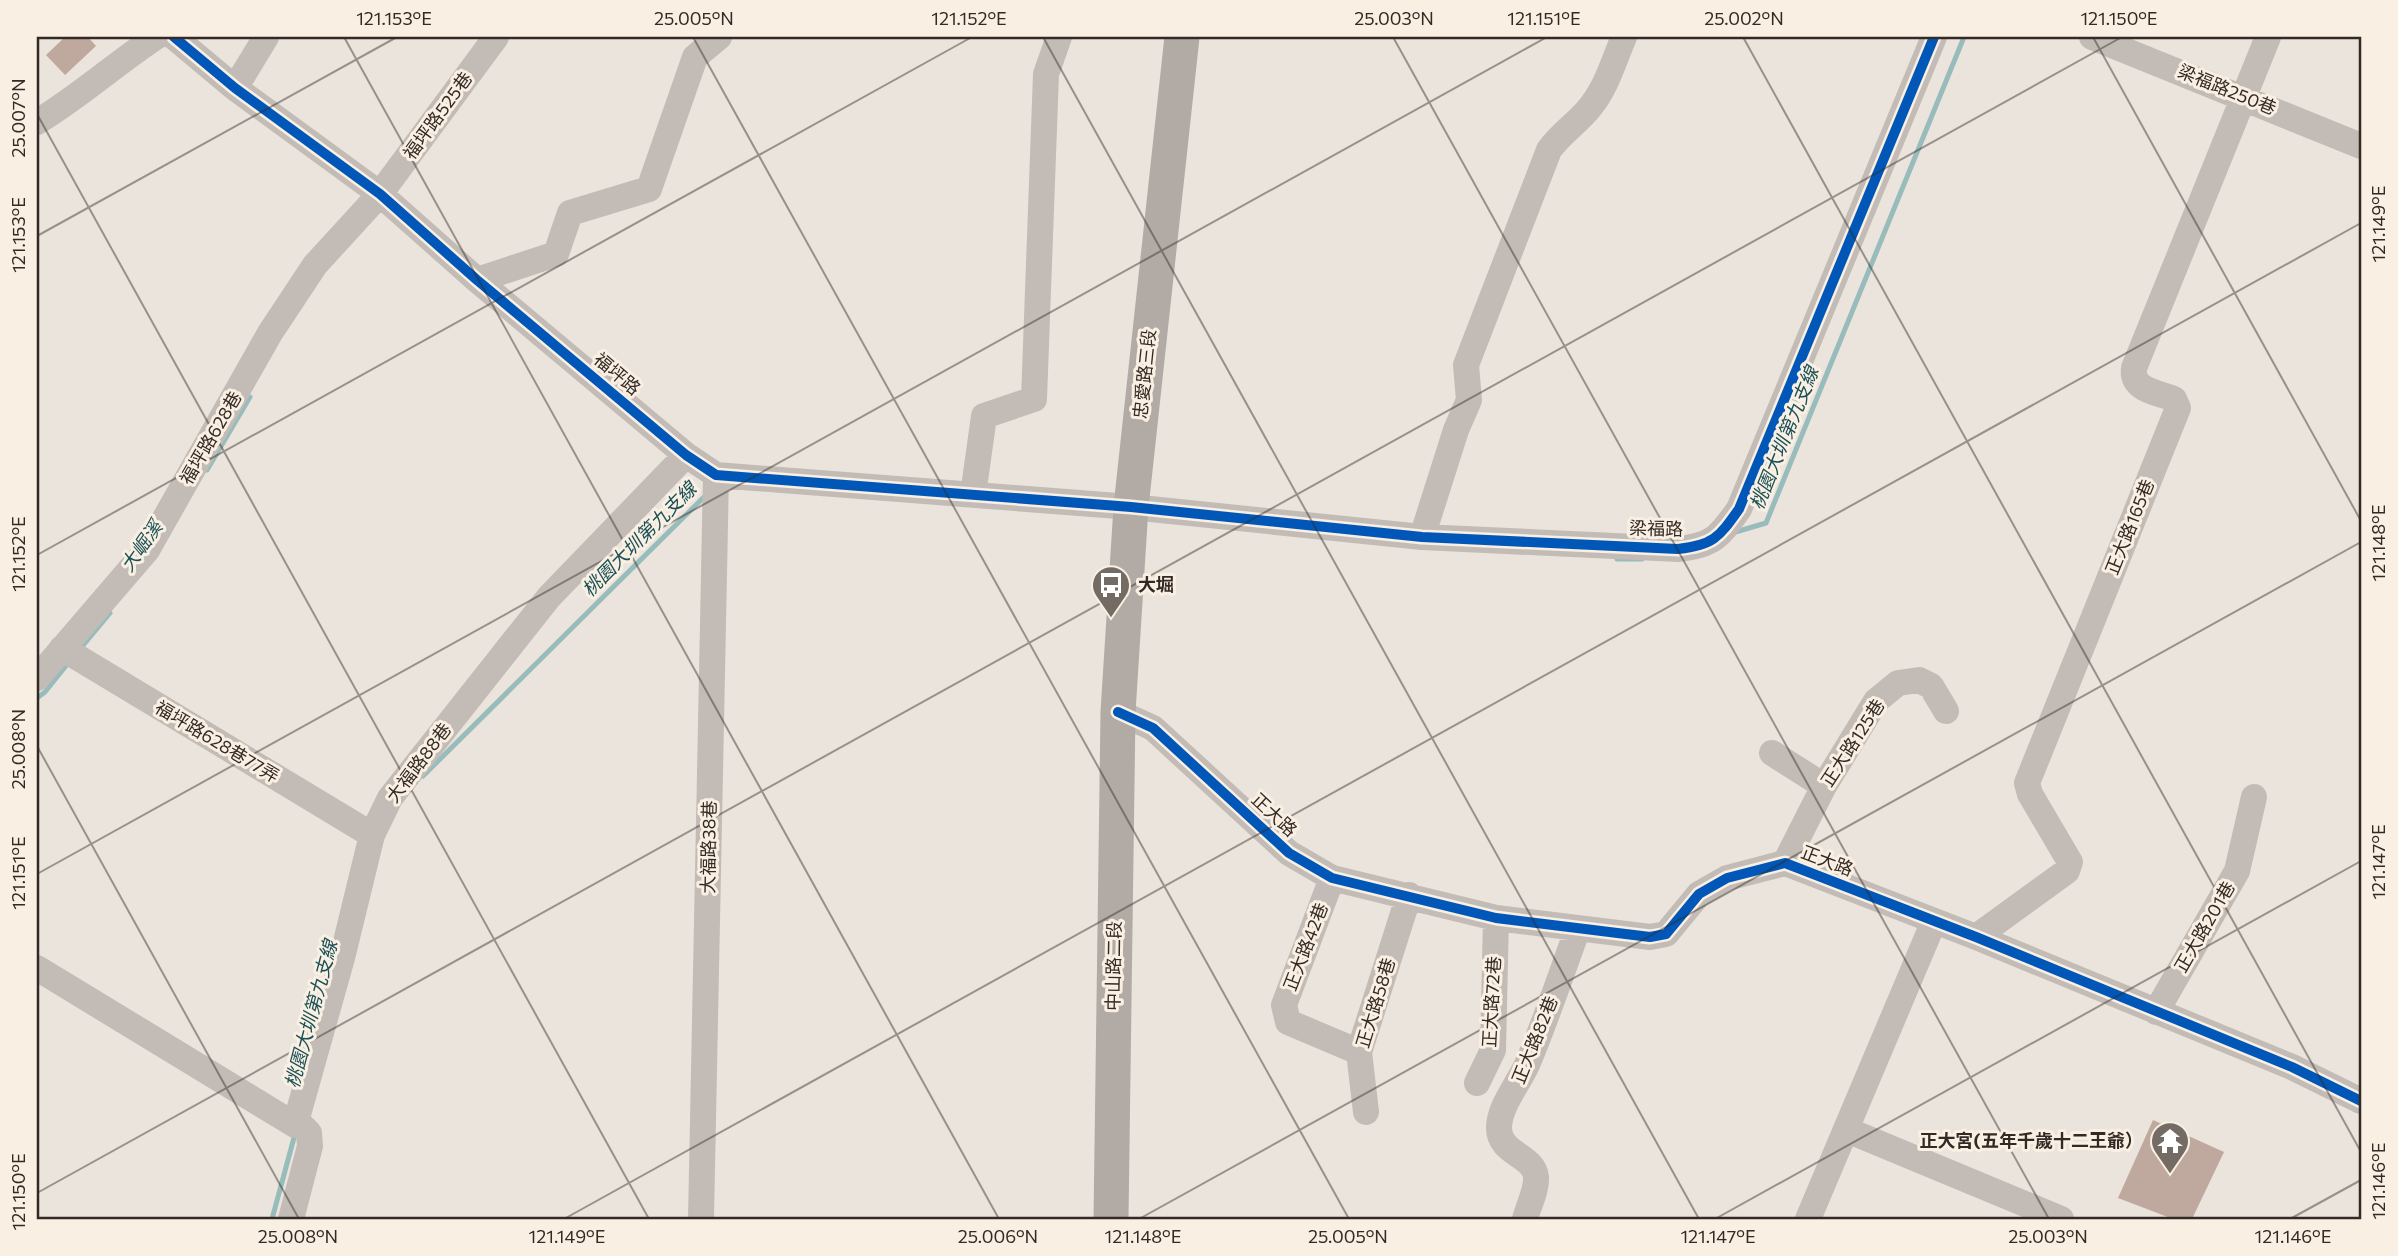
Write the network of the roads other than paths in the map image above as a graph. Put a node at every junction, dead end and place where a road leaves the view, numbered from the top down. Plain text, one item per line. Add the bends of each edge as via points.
1 (156, 37) edge
2 (174, 37) edge
3 (266, 37) edge
4 (496, 37) edge
5 (719, 37) edge
6 (1059, 37) edge
7 (1182, 37) edge
8 (1624, 37) edge
9 (1934, 37) edge
10 (2092, 37) edge
11 (2268, 37) edge
12 (235, 88) junction
13 (2243, 96) junction
14 (37, 122) edge
15 (2361, 146) edge
16 (380, 194) junction
17 (477, 280) junction
18 (686, 455) junction
19 (716, 475) junction
20 (972, 495) junction
21 (1131, 513) junction
22 (1422, 537) junction
23 (62, 648) junction
24 (37, 678) edge
25 (1946, 711) dead end
26 (1118, 712) junction
27 (1772, 753) dead end
28 (1824, 786) junction
29 (2254, 797) dead end
30 (372, 835) junction
31 (1785, 863) junction
32 (1332, 878) junction
33 (1409, 895) junction
34 (1496, 918) junction
35 (1934, 921) junction
36 (1578, 928) junction
37 (1976, 937) junction
38 (37, 968) edge
39 (2156, 1012) junction
40 (1359, 1052) junction
41 (1477, 1083) dead end
42 (2361, 1101) edge
43 (1366, 1112) dead end
44 (295, 1125) junction
45 (1847, 1130) junction
46 (290, 1219) edge
47 (701, 1219) edge
48 (1111, 1219) edge
49 (1503, 1219) edge
50 (1508, 1219) edge
51 (1525, 1219) edge
52 (1808, 1219) edge
53 (2061, 1219) edge

1 - 14 street
2 - 12 street, 福坪路
3 - 12 street
4 - 16 street, 福坪路525巷
5 - 17 street via 695,57 649,189 570,214 556,254
6 - 20 street via 1046,74 1034,399 984,416
7 - 21 main road, 忠愛路三段
8 - 22 street via 1590,108 1549,150 1466,365 1469,400
9 - 22 street, 梁福路 via 1739,509 1721,534 1701,546 1678,549
10 - 13 street, 梁福路250巷
11 - 13 street
12 - 16 street, 福坪路
13 - 15 street, 梁福路250巷
13 - 37 street, 正大路165巷 via 2134,368 2137,385 2174,399 2178,408 2027,783 2070,867
16 - 17 street, 福坪路
16 - 23 street, 福坪路628巷 via 315,265 147,550
17 - 18 street, 福坪路
18 - 19 street, 福坪路
18 - 30 street, 大福路88巷 via 549,597 390,798
19 - 20 street, 福坪路
19 - 47 street, 大福路38巷
20 - 21 street, 福坪路
21 - 22 street, 梁福路
21 - 26 main road, 忠愛路三段
23 - 24 street, 福坪路628巷
23 - 30 street, 福坪路628巷77弄
25 - 28 street, 正大路125巷 via 1931,686 1919,680 1898,683 1876,701
26 - 32 street, 正大路 via 1153,728 1289,853
26 - 48 main road, 中山路二段
27 - 28 street
28 - 31 street, 正大路125巷
29 - 39 street, 正大路201巷 via 2237,871
30 - 44 street, 大福路88巷
31 - 35 street, 正大路
31 - 36 street, 正大路 via 1727,878 1699,894 1666,934 1650,937
32 - 33 street, 正大路
32 - 40 street, 正大路42巷 via 1284,1005 1288,1022
33 - 34 street, 正大路
33 - 40 street, 正大路58巷
34 - 36 street, 正大路
34 - 41 street, 正大路72巷 via 1493,1050
35 - 37 street, 正大路
35 - 45 street
36 - 51 street, 正大路82巷 via 1529,1062 1504,1106 1499,1127 1500,1140 1533,1167 1536,1179
37 - 39 street, 正大路
38 - 44 street
39 - 42 street, 正大路 via 2292,1067
40 - 43 street, 正大路58巷
44 - 46 street via 309,1133 310,1146
45 - 52 street
45 - 53 street
49 - 50 street

